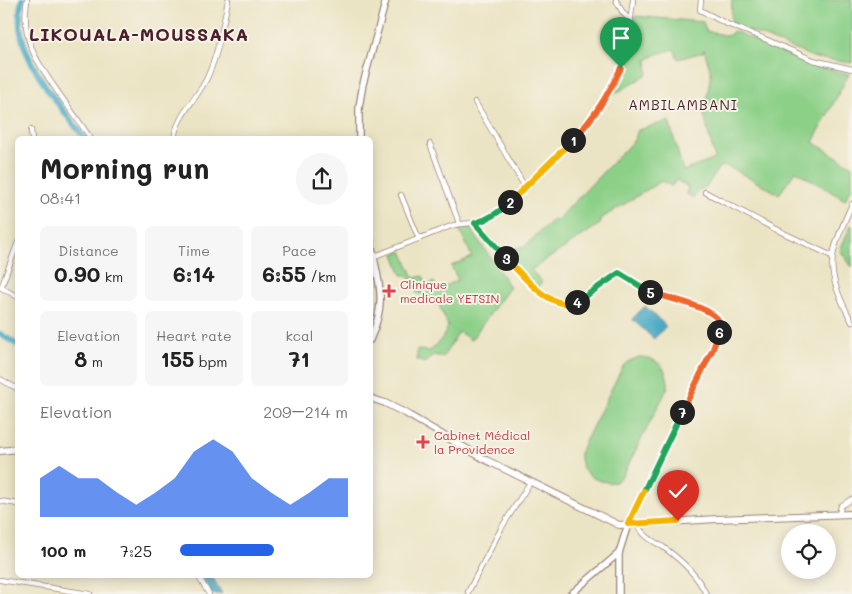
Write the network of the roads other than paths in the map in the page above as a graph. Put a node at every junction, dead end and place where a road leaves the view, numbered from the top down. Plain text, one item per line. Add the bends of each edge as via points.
1 (28, 0) edge
2 (228, 0) edge
3 (386, 0) edge
4 (616, 0) edge
5 (633, 0) edge
6 (701, 0) edge
7 (630, 20) junction
8 (852, 69) edge
9 (475, 102) dead end
10 (31, 130) dead end
11 (32, 136) edge
12 (89, 136) edge
13 (175, 136) edge
14 (359, 136) edge
15 (430, 144) dead end
16 (525, 188) junction
17 (705, 192) dead end
18 (401, 196) dead end
19 (852, 204) edge
20 (475, 223) junction
21 (459, 224) junction
22 (419, 239) junction
23 (15, 250) edge
24 (832, 256) junction
25 (373, 257) edge
26 (373, 261) edge
27 (0, 288) edge
28 (15, 296) edge
29 (852, 322) edge
30 (373, 332) edge
31 (0, 378) edge
32 (15, 387) edge
33 (373, 399) edge
34 (15, 449) edge
35 (0, 451) edge
36 (531, 481) junction
37 (852, 499) edge
38 (0, 501) edge
39 (15, 504) edge
40 (839, 514) junction
41 (852, 514) edge
42 (636, 523) junction
43 (628, 524) junction
44 (619, 553) junction
45 (199, 578) edge
46 (0, 580) edge
47 (468, 592) dead end
48 (90, 594) edge
49 (209, 594) edge
50 (571, 594) edge
51 (619, 594) edge
52 (706, 594) edge

1 - 12 street via 25,17 27,35 36,60
2 - 13 street via 210,71 182,117
3 - 14 street via 359,106
4 - 7 street
5 - 7 street
6 - 8 street via 700,10 726,24 813,60
7 - 16 street via 621,68 605,101 588,124
9 - 16 street
10 - 11 street
15 - 21 street
16 - 20 street via 496,215
17 - 24 street
18 - 22 street
19 - 24 street
20 - 21 street
20 - 43 street via 538,290 563,304 575,303 619,273 652,293 683,302 718,319 719,334 713,349
21 - 22 street
22 - 25 street
23 - 27 street
24 - 29 street via 840,299
26 - 30 street via 381,291 380,310
27 - 28 street
31 - 32 street
33 - 36 main road
34 - 35 main road
36 - 43 main road via 612,522
36 - 47 street via 502,527
37 - 40 street via 841,506
38 - 39 street
40 - 41 main road
40 - 42 main road
42 - 43 main road
42 - 52 street via 644,536 672,553 687,567
43 - 44 street
44 - 50 street
44 - 51 street
45 - 49 street
46 - 48 street

